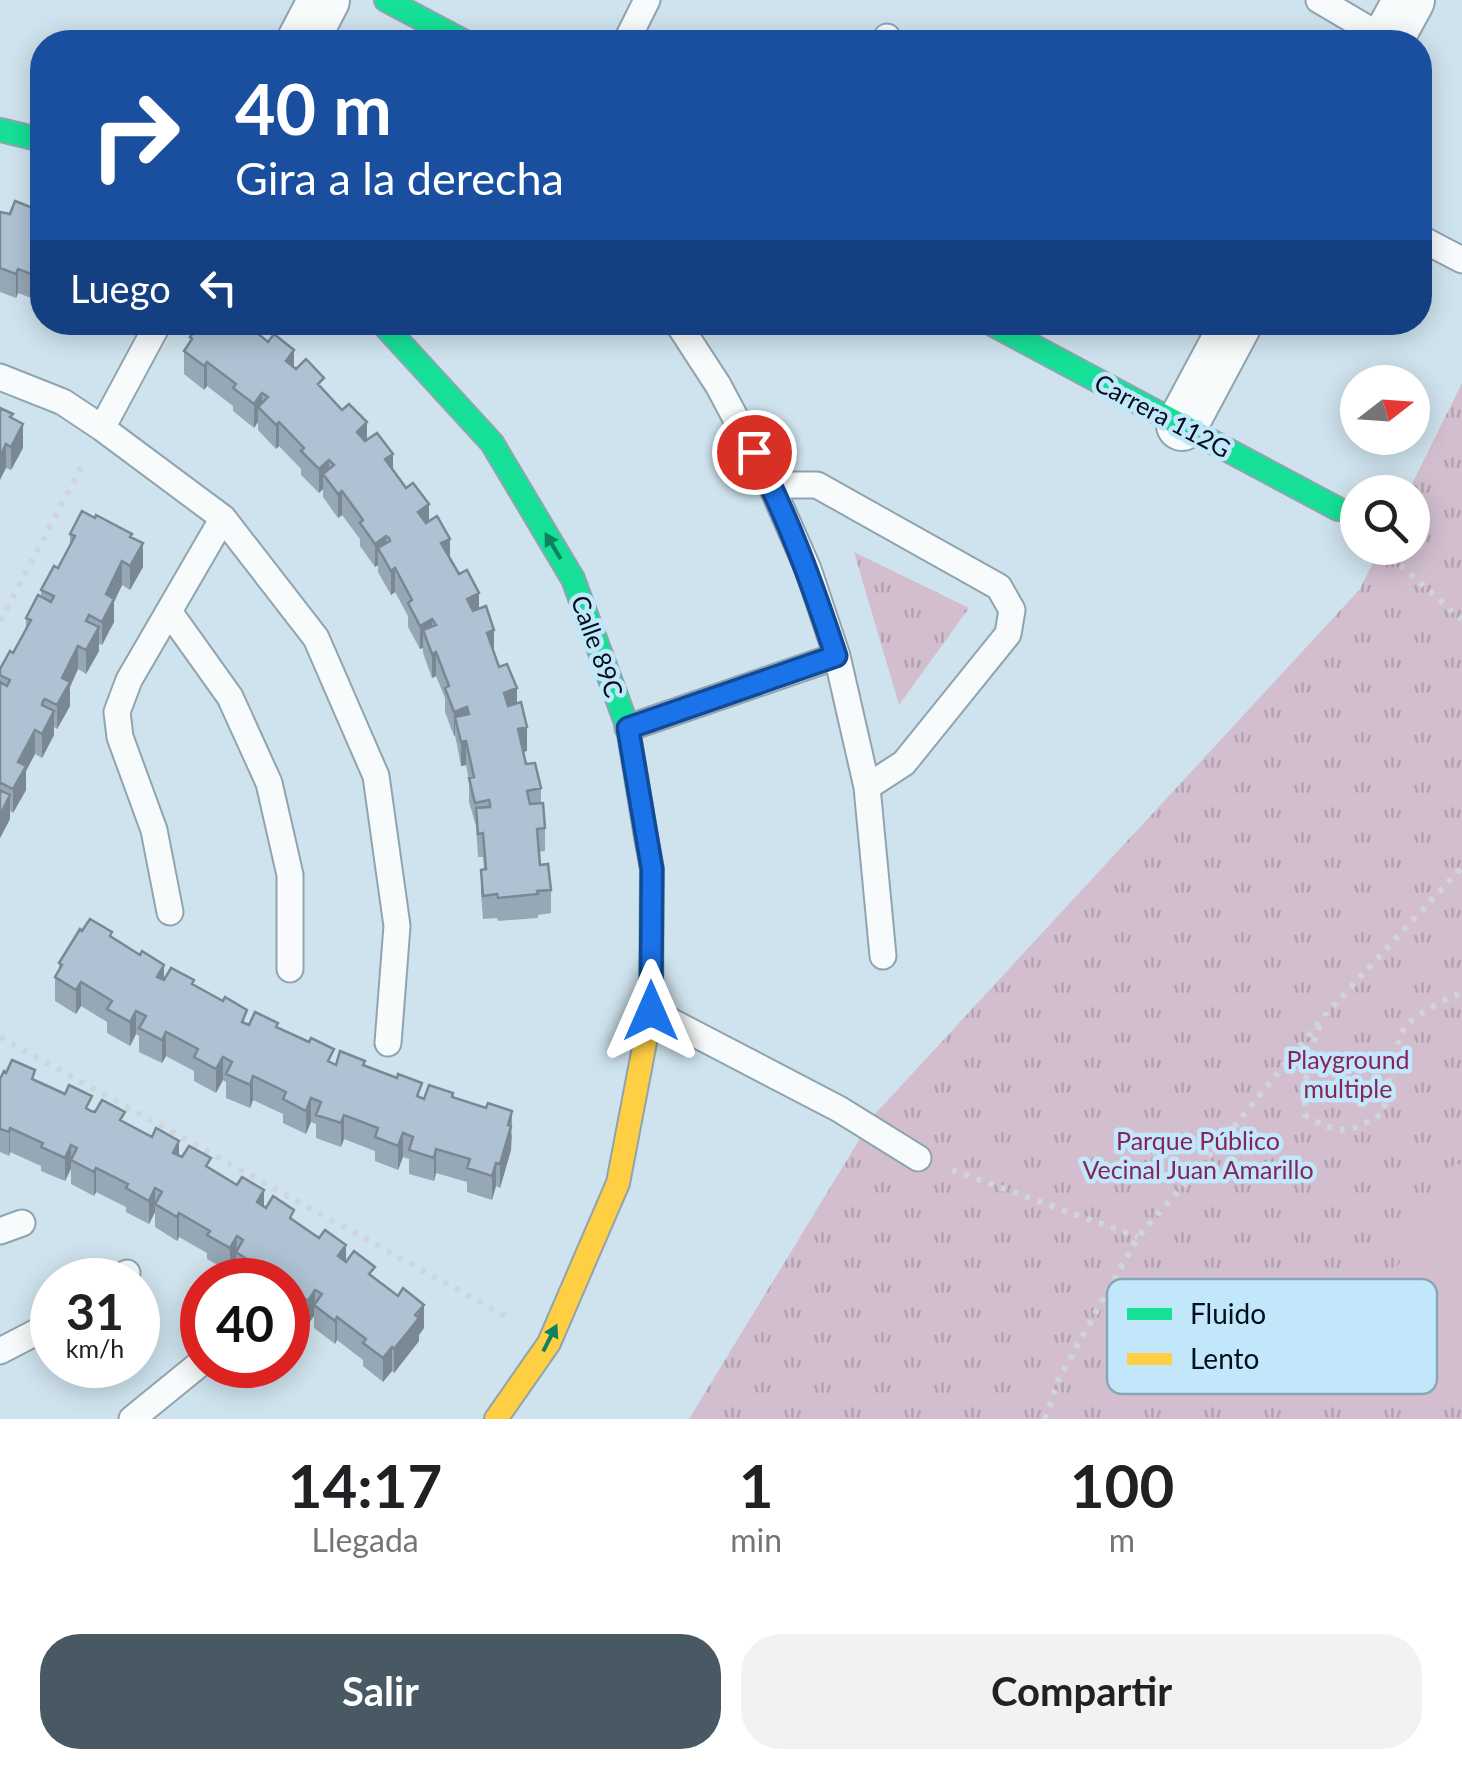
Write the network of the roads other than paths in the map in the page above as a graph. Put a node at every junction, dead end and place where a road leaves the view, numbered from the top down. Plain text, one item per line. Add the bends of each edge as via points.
1 (324, 0) edge
2 (386, 0) edge
3 (648, 0) edge
4 (1319, 0) edge
5 (1394, 28) edge
6 (308, 30) edge
7 (442, 30) edge
8 (632, 30) edge
9 (0, 130) edge
10 (30, 137) edge
11 (1432, 244) edge
12 (1462, 260) edge
13 (152, 335) edge
14 (393, 335) edge
15 (685, 335) edge
16 (1012, 335) edge
17 (1229, 335) edge
18 (0, 377) edge
19 (1182, 425) junction
20 (102, 428) junction
21 (771, 485) junction
22 (1338, 508) dead end
23 (223, 518) junction
24 (170, 613) junction
25 (836, 656) junction
26 (628, 728) junction
27 (867, 787) junction
28 (170, 912) dead end
29 (884, 956) dead end
30 (290, 970) dead end
31 (651, 1011) junction
32 (388, 1042) dead end
33 (918, 1158) road end
34 (30, 1335) edge
35 (0, 1351) edge
36 (180, 1380) edge
37 (132, 1419) edge
38 (496, 1419) edge

1 - 6 street
2 - 7 street
3 - 8 lane
4 - 5 lane
9 - 10 street
11 - 12 lane
13 - 20 lane
26 -> 14 street, Calle 89C via 574,579 492,443
15 - 21 lane
16 - 19 street, Carrera 112G
17 - 19 street
18 - 20 lane via 62,402
19 - 22 street, Carrera 112G
20 - 23 lane
21 - 25 lane
21 - 27 lane via 817,485 999,586 1012,610 1008,634 904,762
23 - 24 lane
23 - 32 lane via 316,638 376,776 398,926
24 - 28 lane via 117,712 154,830
24 - 30 lane via 230,697 270,783 290,875
25 - 26 lane
25 - 27 lane
26 - 31 street, Calle 89C via 652,869
27 - 29 lane
31 - 33 lane
38 -> 31 street, Calle 89C via 549,1343 618,1183
34 - 35 lane
36 - 37 lane

